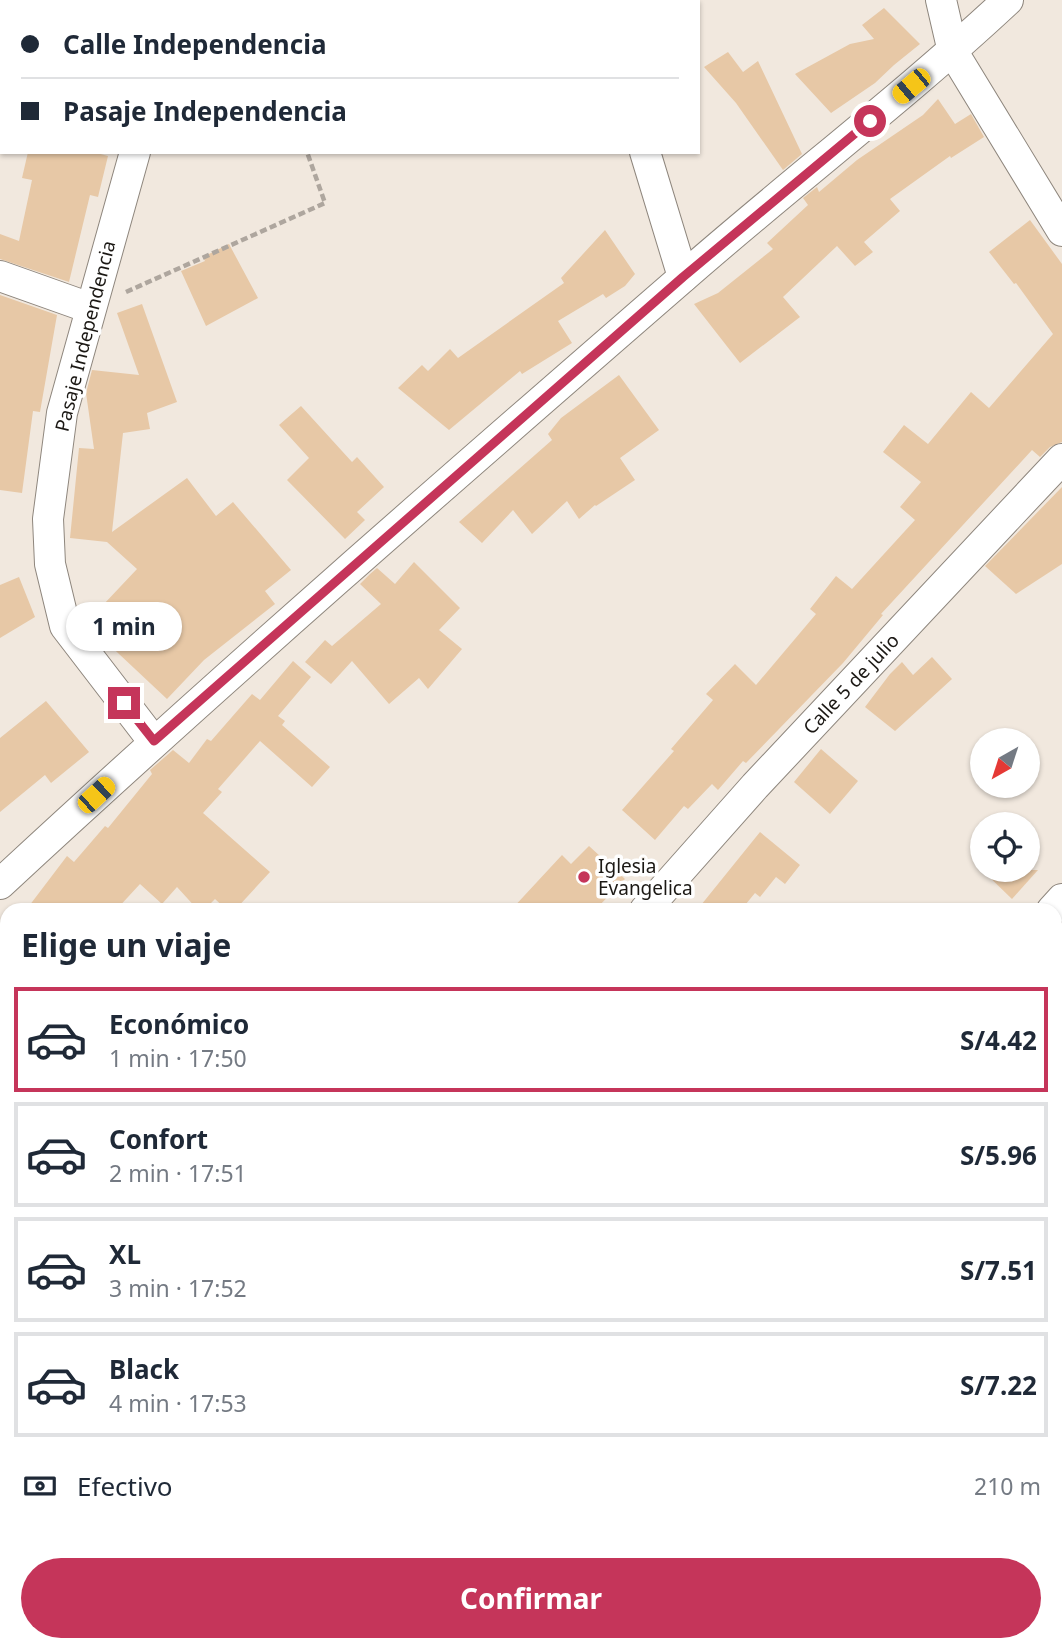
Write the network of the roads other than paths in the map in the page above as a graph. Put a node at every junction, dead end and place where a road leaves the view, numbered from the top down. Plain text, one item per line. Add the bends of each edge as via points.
1 (941, 0) edge
2 (1008, 0) edge
3 (953, 52) junction
4 (134, 154) edge
5 (646, 154) edge
6 (1062, 231) edge
7 (0, 276) edge
8 (683, 277) junction
9 (90, 308) junction
10 (1062, 459) edge
11 (154, 741) junction
12 (0, 884) edge
13 (651, 903) edge

1 - 3 street
2 - 3 street
3 - 6 street
3 - 8 street
4 - 9 street, Pasaje Independencia
5 - 8 street
7 - 9 street
8 - 11 street
9 - 11 street, Pasaje Independencia via 62,413 48,519 50,564 65,626
10 - 13 street, Calle 5 de julio
11 - 12 street

